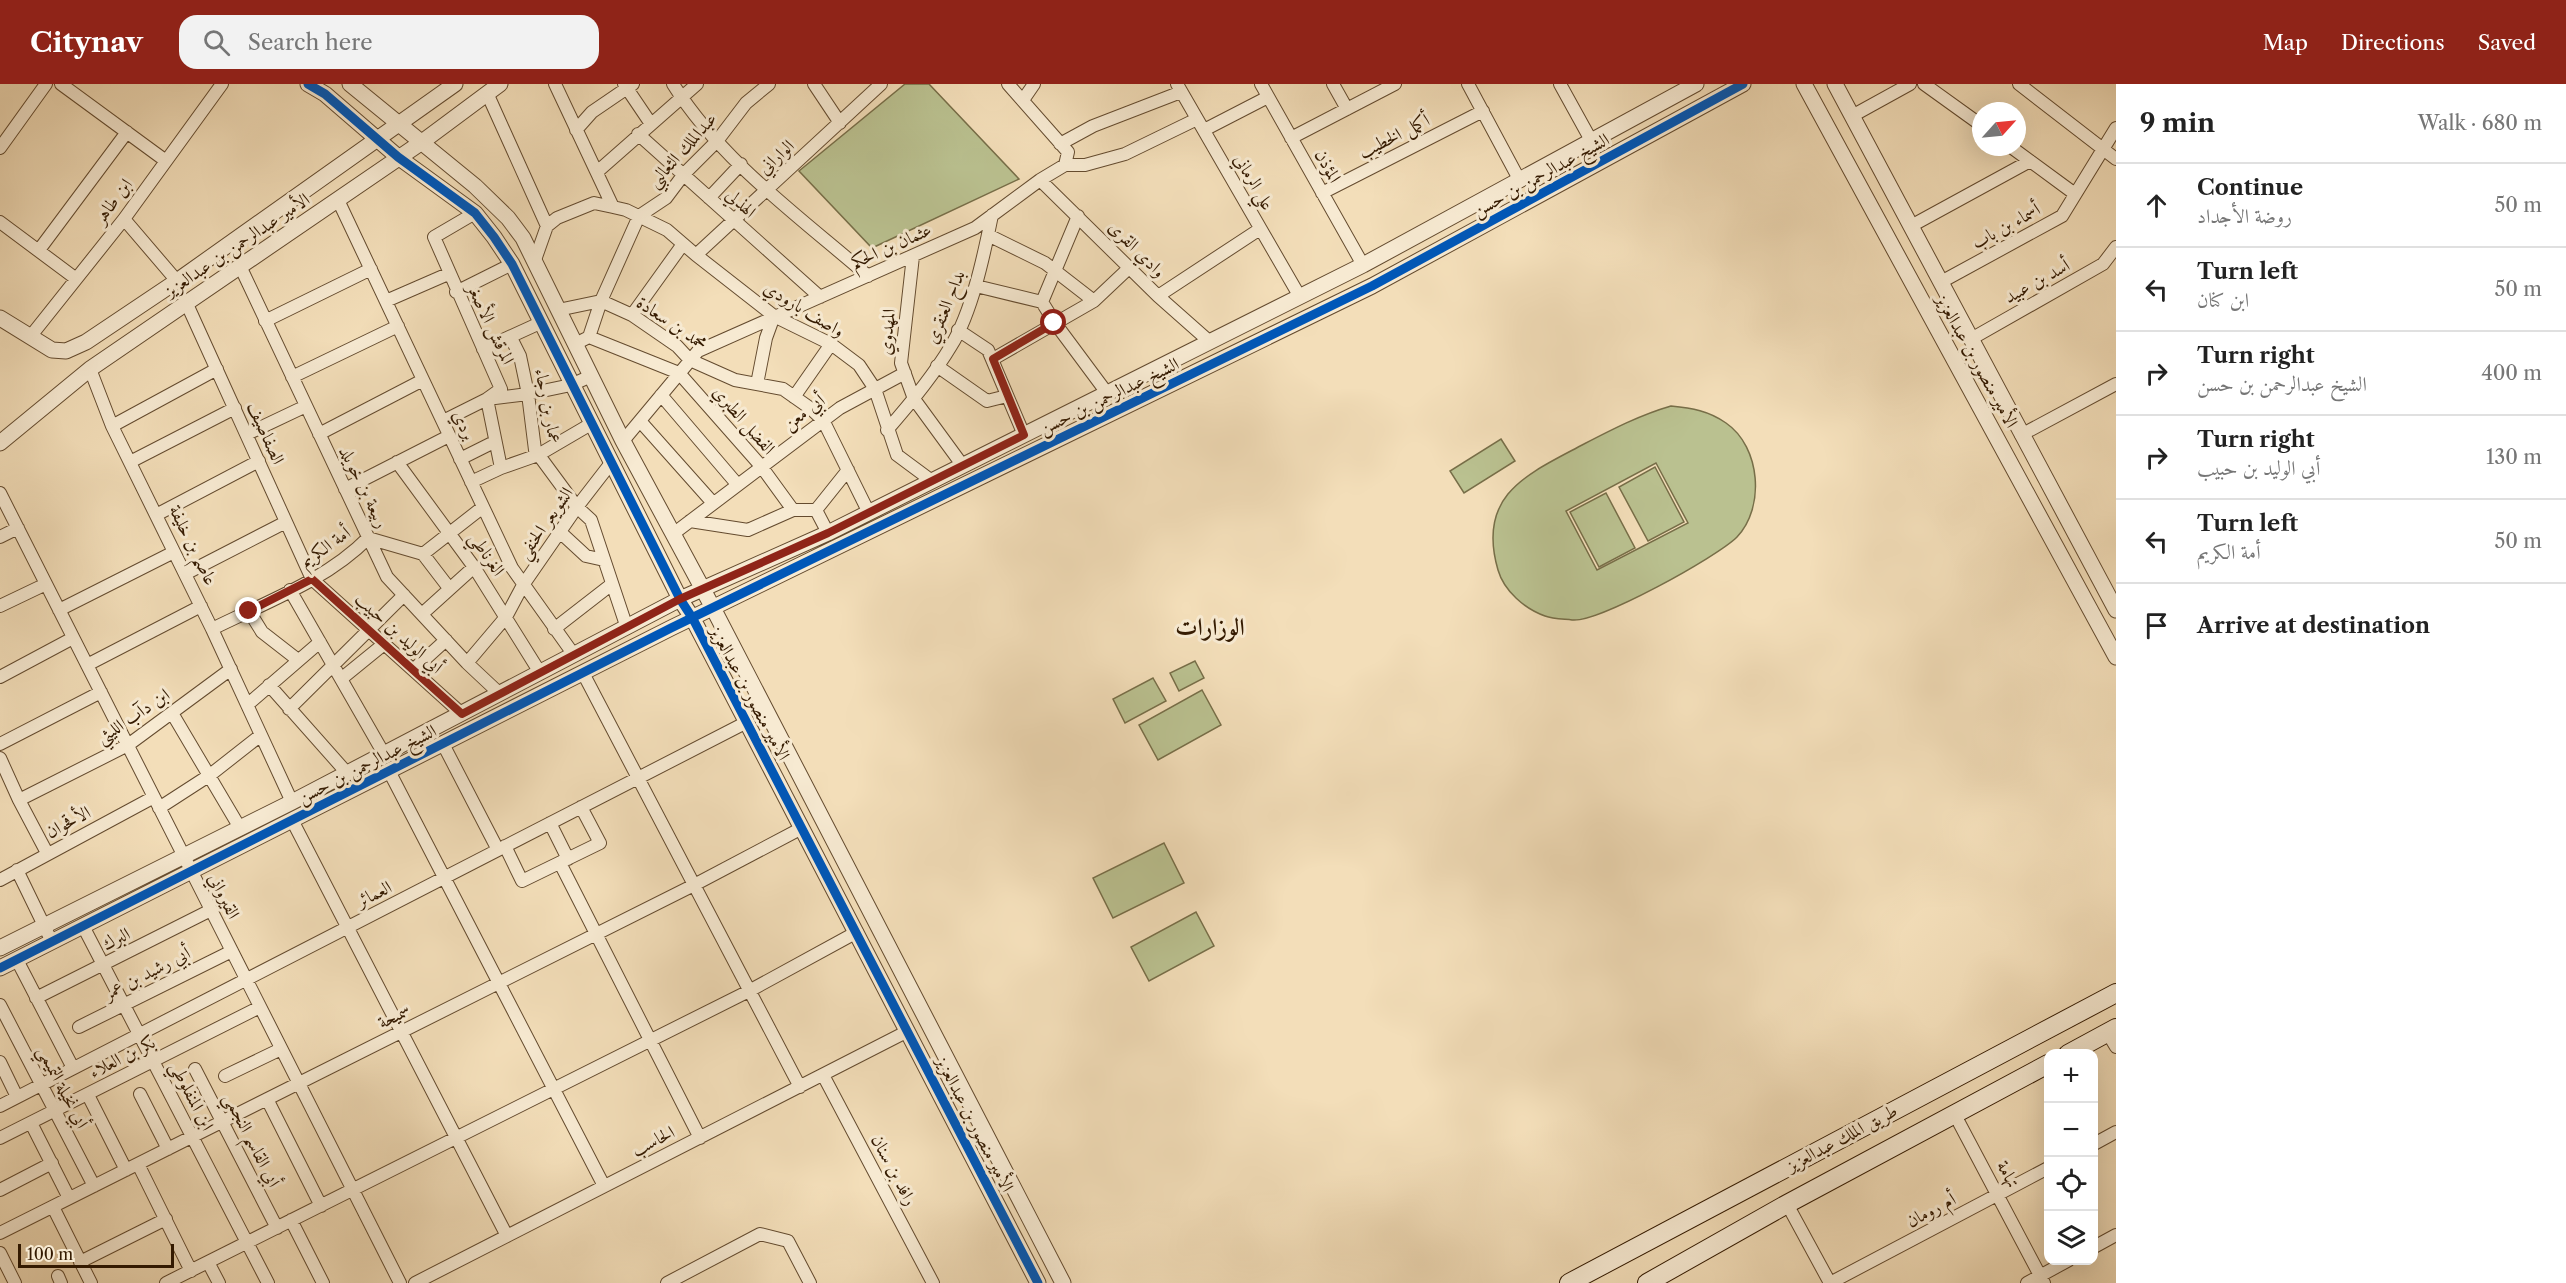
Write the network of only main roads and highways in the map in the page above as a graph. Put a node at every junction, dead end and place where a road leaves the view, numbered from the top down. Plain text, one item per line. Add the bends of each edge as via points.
1 (2116, 993) edge
2 (2113, 1036) edge
3 (2079, 1049) edge
4 (2044, 1067) edge
5 (1569, 1283) edge
6 (1647, 1283) edge

1 - 5 main road, طريق الملك عبدالعزيز
2 - 3 main road
4 - 6 main road, طريق الملك عبدالعزيز

